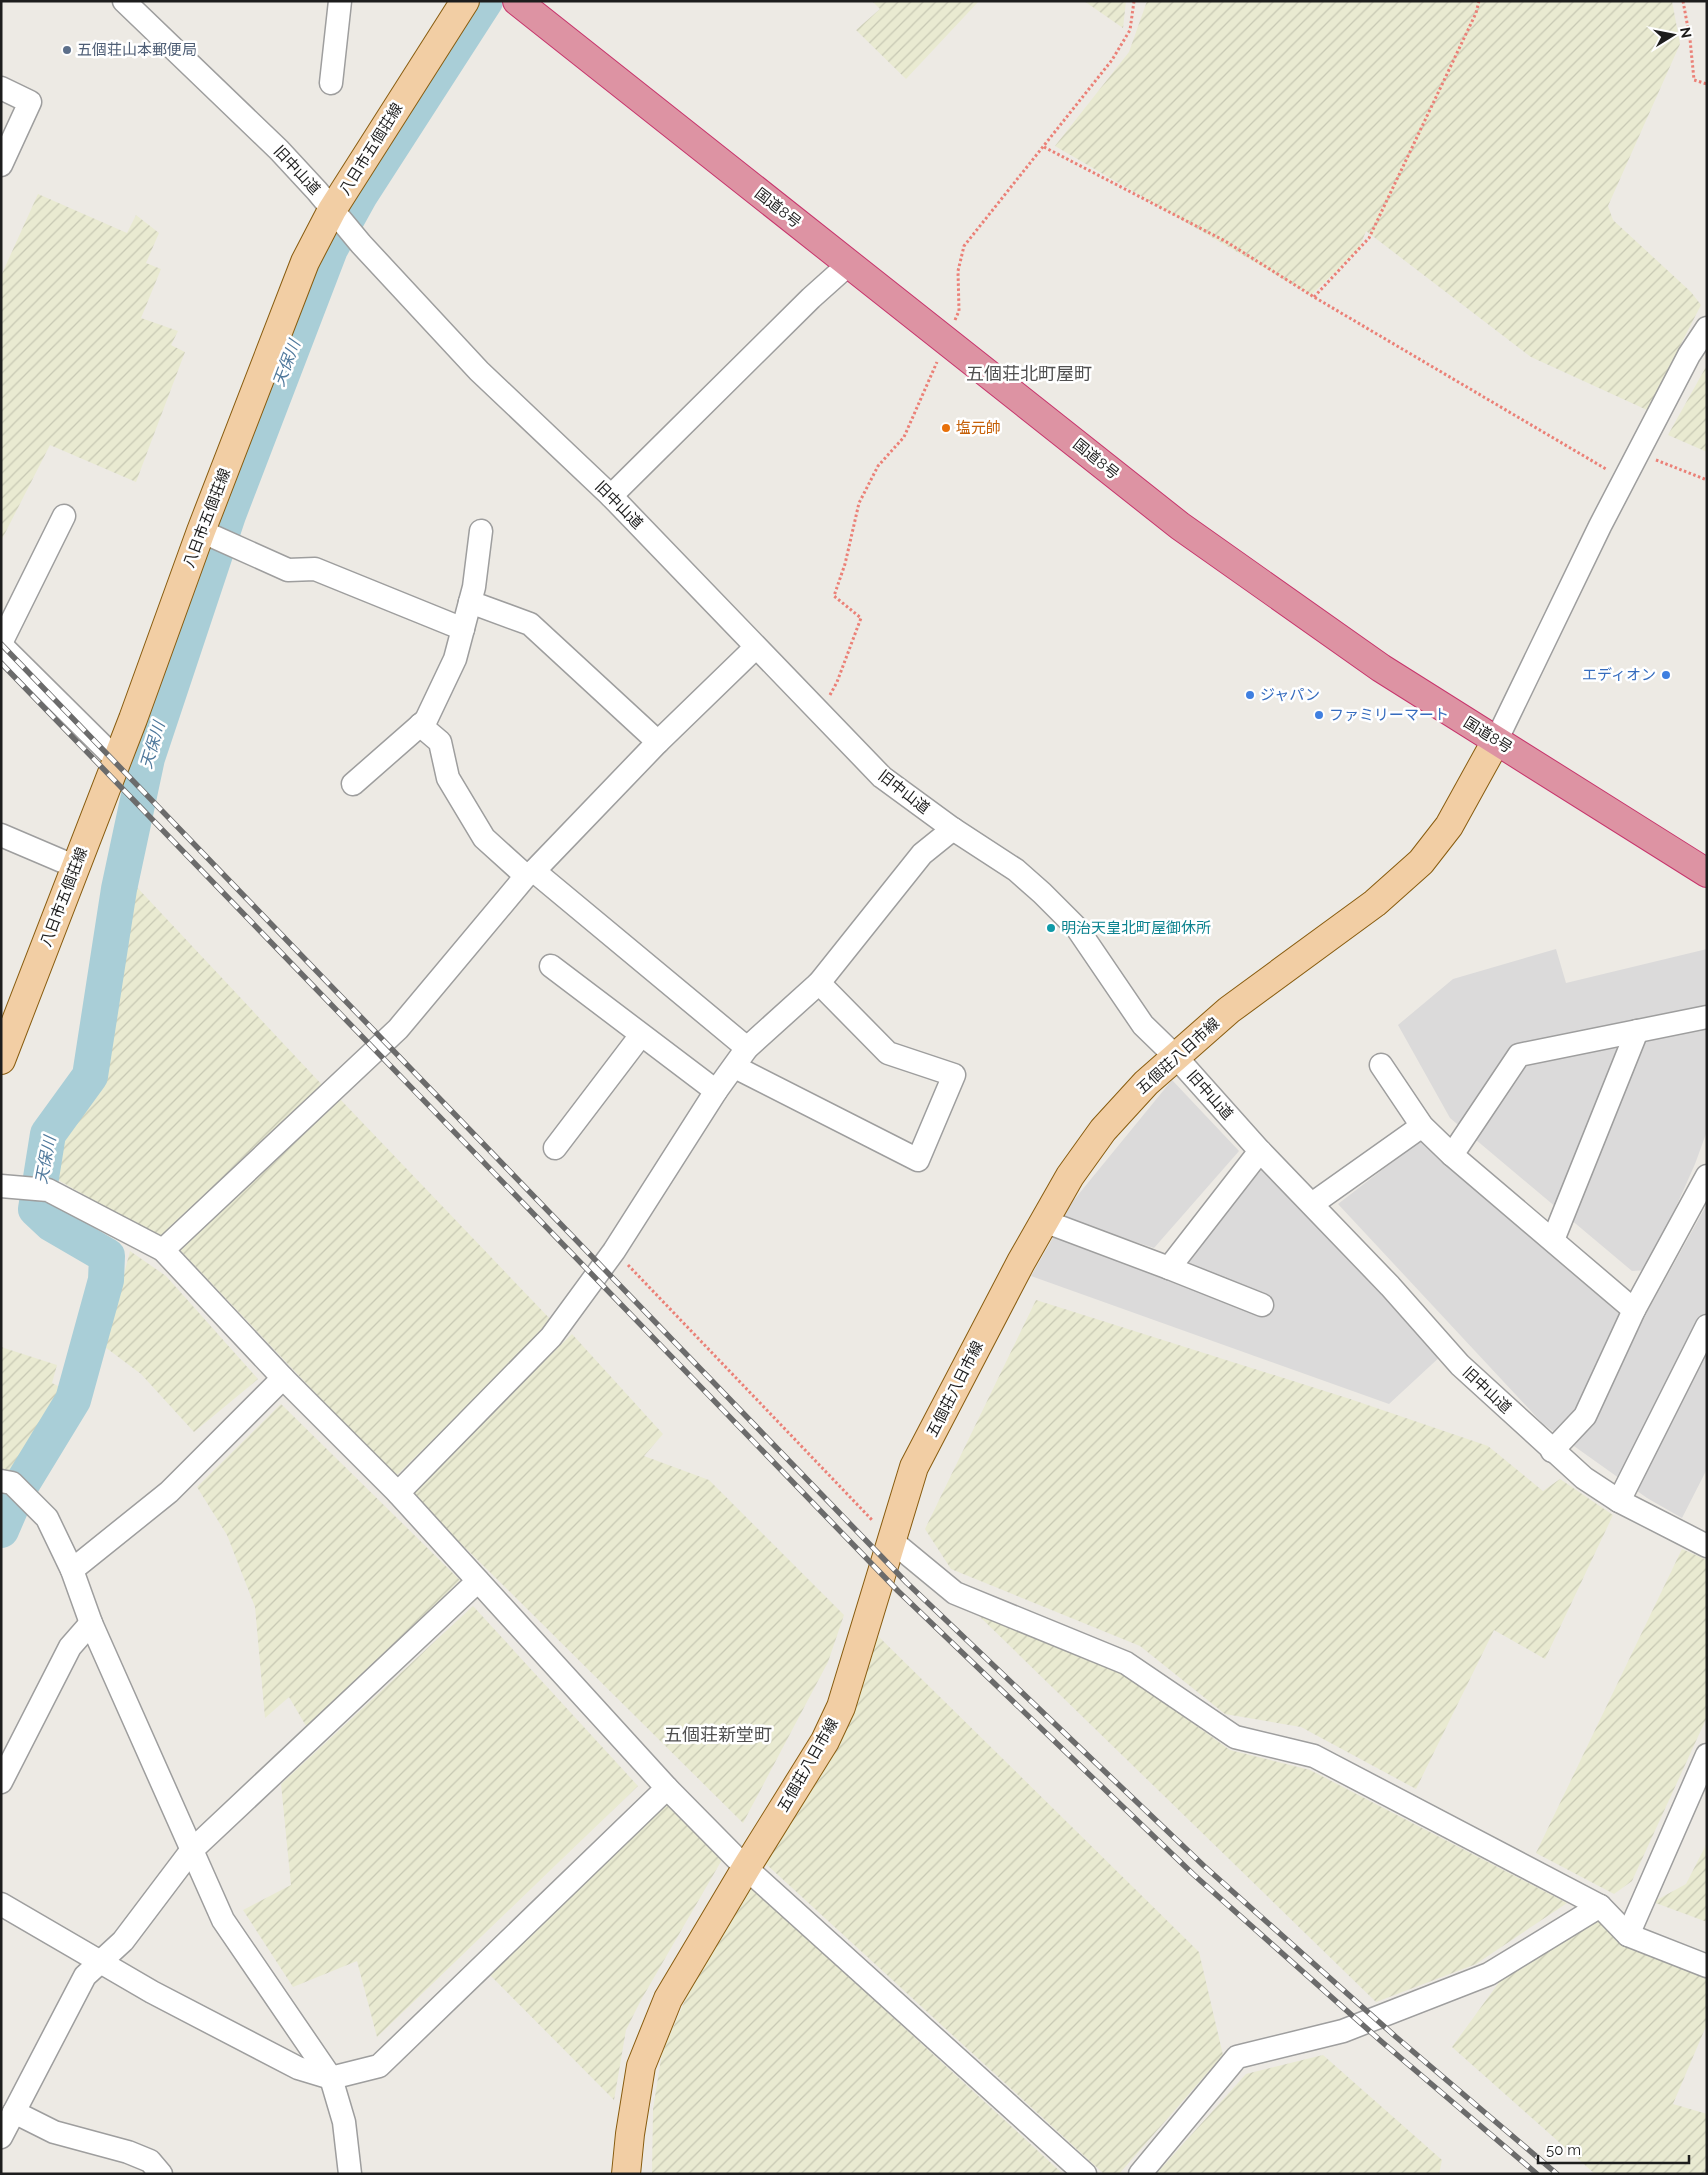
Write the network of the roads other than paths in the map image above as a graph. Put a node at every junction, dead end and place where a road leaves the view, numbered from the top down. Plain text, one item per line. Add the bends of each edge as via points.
1 (124, 1) edge
2 (340, 1) edge
3 (465, 1) edge
4 (517, 1) edge
5 (331, 83) dead end
6 (1, 88) edge
7 (1, 164) edge
8 (332, 210) junction
9 (849, 264) junction
10 (1707, 328) edge
11 (611, 496) junction
12 (64, 516) dead end
13 (201, 531) junction
14 (481, 531) dead end
15 (470, 602) junction
16 (463, 629) junction
17 (1, 644) edge
18 (756, 647) junction
19 (420, 725) junction
20 (1496, 740) junction
21 (658, 742) junction
22 (117, 760) junction
23 (354, 784) dead end
24 (953, 829) junction
25 (1, 835) edge
26 (76, 867) junction
27 (1707, 873) edge
28 (530, 874) junction
29 (551, 966) dead end
30 (819, 983) junction
31 (1707, 1017) edge
32 (1637, 1031) junction
33 (641, 1035) junction
34 (741, 1057) junction
35 (1176, 1057) junction
36 (1, 1060) edge
37 (1381, 1065) dead end
38 (716, 1091) junction
39 (1422, 1126) junction
40 (555, 1148) dead end
41 (1260, 1151) junction
42 (1452, 1155) junction
43 (1707, 1176) edge
44 (1, 1186) edge
45 (1312, 1204) junction
46 (1044, 1221) junction
47 (1554, 1240) junction
48 (163, 1250) junction
49 (1169, 1268) junction
50 (1262, 1305) dead end
51 (1634, 1310) junction
52 (1707, 1326) edge
53 (283, 1378) junction
54 (1552, 1451) junction
55 (1, 1481) edge
56 (398, 1493) junction
57 (1618, 1501) junction
58 (892, 1541) junction
59 (1707, 1546) edge
60 (72, 1570) junction
61 (478, 1581) junction
62 (91, 1623) junction
63 (1707, 1755) edge
64 (1, 1782) edge
65 (667, 1788) junction
66 (191, 1851) junction
67 (746, 1868) junction
68 (1, 1904) edge
69 (1600, 1906) junction
70 (1628, 1935) junction
71 (101, 1961) junction
72 (1707, 1966) edge
73 (331, 2078) junction
74 (14, 2112) junction
75 (1, 2137) edge
76 (346, 2171) edge
77 (161, 2174) edge
78 (626, 2174) edge
79 (1085, 2174) edge
80 (1140, 2174) edge

1 - 8 street, 旧中山道 via 279,150
2 - 5 street
3 - 8 main road, 八日市五個荘線
4 - 9 highway, 国道8号
6 - 7 street via 30,102
8 - 11 street, 旧中山道 via 479,371
8 - 13 main road, 八日市五個荘線 via 305,262
9 - 11 street
9 - 20 highway, 国道8号 via 1180,526 1380,668
10 - 20 street via 1689,355 1624,479
11 - 18 street, 旧中山道
12 - 17 street
13 - 16 street via 288,570 315,569
13 - 22 main road, 八日市五個荘線
14 - 15 street
15 - 16 street
15 - 21 street via 530,624
16 - 19 street via 455,659 426,720
17 - 22 street
18 - 21 street
18 - 24 street, 旧中山道 via 882,777
19 - 23 street
19 - 28 street via 440,742 448,778 484,838
20 - 27 highway, 国道8号
20 - 35 main road, 五個荘八日市線 via 1449,826 1421,862 1375,903 1229,1010
21 - 28 street
22 - 26 main road, 八日市五個荘線
24 - 30 street via 922,854
24 - 35 street, 旧中山道 via 1016,870 1077,928 1143,1025
25 - 26 street
26 - 36 main road, 八日市五個荘線
28 - 34 street
28 - 48 street via 398,1029
29 - 33 street
30 - 34 street
30 - 34 street via 888,1053 954,1075 918,1160
31 - 32 street
32 - 42 street via 1519,1054
32 - 47 street
33 - 38 street
33 - 40 street
34 - 38 street
35 - 41 street, 旧中山道
35 - 46 main road, 五個荘八日市線 via 1146,1083 1103,1130 1070,1176
37 - 39 street
38 - 56 street via 614,1250 551,1337
39 - 42 street
39 - 45 street
41 - 45 street, 旧中山道
41 - 49 street
42 - 47 street
43 - 51 street
44 - 48 street via 48,1190
45 - 54 street, 旧中山道 via 1460,1365
46 - 49 street
46 - 58 main road, 五個荘八日市線 via 914,1467
47 - 51 street
48 - 53 street
49 - 50 street
51 - 54 street via 1585,1416
52 - 57 street
53 - 56 street
53 - 60 street via 169,1492
54 - 57 street, 旧中山道
55 - 60 street via 12,1484 46,1518
56 - 61 street
57 - 59 street, 旧中山道
58 - 67 main road, 五個荘八日市線 via 841,1707 826,1741
58 - 69 street via 955,1593 1126,1663 1235,1737 1314,1756
60 - 62 street
61 - 65 street
61 - 66 street
62 - 64 street via 70,1647
62 - 66 street
63 - 70 street
65 - 67 street
65 - 73 street via 378,2066
66 - 71 street via 123,1941
66 - 73 street via 223,1920
67 - 78 main road, 五個荘八日市線 via 668,1999 641,2066
67 - 79 street
68 - 71 street
69 - 70 street
69 - 80 street via 1489,1974 1344,2031 1238,2057
70 - 72 street
71 - 73 street via 152,1992 298,2068
71 - 74 street via 85,1976
73 - 76 street via 344,2122
74 - 75 street
74 - 77 street via 54,2132 150,2161

